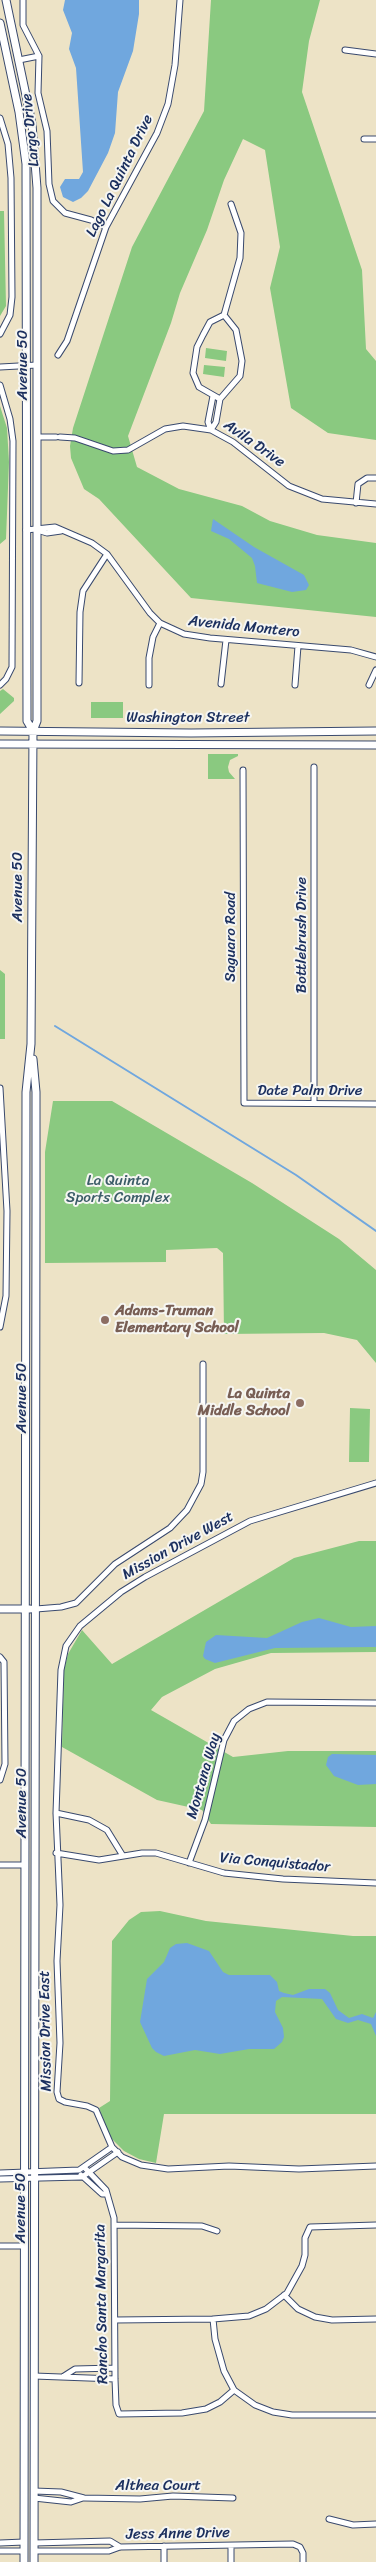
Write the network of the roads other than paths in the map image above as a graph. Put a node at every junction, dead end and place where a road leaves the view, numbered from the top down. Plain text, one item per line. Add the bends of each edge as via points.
1 (6, 0) edge
2 (22, 0) edge
3 (180, 0) edge
4 (0, 23) edge
5 (345, 50) dead end
6 (376, 54) edge
7 (39, 56) junction
8 (19, 60) junction
9 (9, 62) junction
10 (0, 118) edge
11 (364, 139) dead end
12 (376, 140) edge
13 (231, 204) dead end
14 (106, 227) junction
15 (224, 315) junction
16 (0, 334) edge
17 (58, 355) dead end
18 (26, 366) junction
19 (37, 366) junction
20 (0, 367) edge
21 (0, 384) edge
22 (213, 396) junction
23 (220, 399) junction
24 (211, 430) junction
25 (37, 437) junction
26 (376, 478) edge
27 (356, 503) junction
28 (376, 504) edge
29 (26, 530) junction
30 (37, 530) junction
31 (107, 554) junction
32 (160, 623) junction
33 (226, 640) junction
34 (298, 646) junction
35 (376, 657) edge
36 (376, 670) edge
37 (79, 683) dead end
38 (221, 684) dead end
39 (295, 684) dead end
40 (0, 685) edge
41 (149, 685) dead end
42 (369, 686) dead end
43 (0, 731) edge
44 (33, 731) junction
45 (376, 731) edge
46 (0, 744) edge
47 (34, 745) junction
48 (376, 745) edge
49 (314, 767) dead end
50 (243, 770) dead end
51 (31, 1044) junction
52 (0, 1088) edge
53 (244, 1103) joint
54 (314, 1103) junction
55 (376, 1104) edge
56 (0, 1327) edge
57 (203, 1364) dead end
58 (376, 1483) edge
59 (26, 1609) junction
60 (36, 1609) junction
61 (0, 1610) edge
62 (0, 1657) edge
63 (376, 1703) edge
64 (0, 1780) edge
65 (56, 1813) junction
66 (56, 1853) junction
67 (123, 1856) junction
68 (189, 1863) junction
69 (0, 1865) edge
70 (25, 1865) junction
71 (376, 1883) edge
72 (112, 2147) junction
73 (118, 2152) junction
74 (97, 2158) junction
75 (101, 2163) junction
76 (376, 2166) edge
77 (82, 2169) junction
78 (88, 2172) junction
79 (0, 2173) edge
80 (35, 2175) junction
81 (24, 2176) junction
82 (82, 2176) junction
83 (0, 2179) edge
84 (96, 2185) junction
85 (376, 2224) edge
86 (114, 2226) junction
87 (217, 2231) dead end
88 (0, 2246) edge
89 (24, 2246) junction
90 (284, 2295) junction
91 (24, 2298) junction
92 (213, 2319) junction
93 (376, 2319) edge
94 (115, 2320) junction
95 (115, 2368) junction
96 (34, 2376) junction
97 (64, 2376) junction
98 (115, 2379) junction
99 (234, 2390) junction
100 (376, 2415) edge
101 (34, 2495) junction
102 (233, 2498) dead end
103 (329, 2520) dead end
104 (376, 2524) edge
105 (24, 2542) junction
106 (34, 2542) junction
107 (100, 2542) junction
108 (0, 2543) edge
109 (164, 2546) junction
110 (231, 2546) junction
111 (120, 2547) junction
112 (24, 2550) junction
113 (0, 2551) edge
114 (34, 2551) junction
115 (100, 2551) junction
116 (24, 2562) edge
117 (34, 2562) edge
118 (164, 2562) edge
119 (231, 2562) edge
120 (303, 2562) edge

1 - 8 main road, Avenue 50
2 - 7 street, Largo Drive via 23,25
3 - 14 street, Lago La Quinta Drive via 168,104 157,133
4 - 9 main road, Avenue 50
5 - 6 street
7 - 8 street
7 - 14 street, Largo Drive via 38,93 46,131 53,201 65,213
8 - 9 main road
8 - 19 main road, Avenue 50 via 36,160
9 - 18 main road, Avenue 50 via 26,164
10 - 16 street via 8,144 11,178 12,297 10,315
11 - 12 street
13 - 15 street via 241,233 240,258
14 - 17 street, Lago La Quinta Drive via 67,341
15 - 22 street via 210,322 202,335 193,372 199,387
15 - 23 street via 236,330 242,361 240,376
18 - 19 street
18 - 20 street
18 - 29 main road, Avenue 50
19 - 25 main road, Avenue 50
21 - 40 street via 13,441 12,667
22 - 23 street
22 - 24 street via 208,422
23 - 24 street via 216,422
24 - 25 street, Avila Drive via 183,426 165,429 128,450 113,451 75,438
24 - 27 street, Avila Drive via 233,442 289,486 322,499
25 - 30 main road, Avenue 50
26 - 27 street via 367,478 358,484
27 - 28 street, Avila Drive
29 - 30 street, Avenida Montero
29 - 44 main road, Avenue 50 via 27,721
30 - 31 street, Avenida Montero via 55,527 78,535
30 - 44 main road, Avenue 50 via 37,721
31 - 32 street, Avenida Montero
31 - 37 street via 83,591
32 - 33 street, Avenida Montero via 184,634
32 - 41 street via 149,658
33 - 34 street, Avenida Montero
33 - 38 street
34 - 35 street, Avenida Montero via 351,650
34 - 39 street
36 - 42 street
43 - 44 main road, Washington Street
44 - 45 main road, Washington Street
44 - 47 main road, Avenue 50
46 - 47 main road, Washington Street
47 - 48 main road, Washington Street
47 - 51 main road, Avenue 50
49 - 54 street, Bottlebrush Drive
50 - 53 street, Saguaro Road
51 - 59 main road, Avenue 50 via 26,1092
51 - 60 main road, Avenue 50 via 36,1101
52 - 56 street via 7,1211 6,1296
53 - 54 street, Date Palm Drive
54 - 55 street, Date Palm Drive
57 - 60 street via 203,1472 201,1484 187,1510 170,1528 115,1564 76,1603 61,1608
58 - 65 street, Mission Drive West via 250,1521 145,1577 80,1626 66,1646 61,1670
59 - 60 main road
59 - 61 main road
59 - 70 main road, Avenue 50
60 - 80 main road, Avenue 50
62 - 64 street via 4,1662 5,1764
63 - 68 street, Montana Way via 267,1702 249,1709 234,1721 224,1740 205,1820
65 - 66 street, Mission Drive West
65 - 67 street via 89,1820 107,1830
66 - 67 street, Via Conquistador via 99,1860
66 - 72 street, Mission Drive East via 60,1905 57,2092 59,2099 65,2102 96,2110
67 - 68 street, Via Conquistador via 156,1853
68 - 71 street, Via Conquistador via 254,1877
69 - 70 street
70 - 81 main road, Avenue 50
72 - 73 street, Mission Drive East
72 - 74 street
73 - 75 street
73 - 76 street, Mission Drive East via 141,2165 168,2170 229,2166 299,2170
74 - 75 street
74 - 77 street
75 - 78 street
77 - 78 street, Rancho Santa Margarita
77 - 80 street
77 - 82 street, Rancho Santa Margarita
78 - 82 street
78 - 84 street, Rancho Santa Margarita
79 - 81 street
80 - 81 street
80 - 82 street
80 - 96 main road, Avenue 50
81 - 83 street
81 - 89 main road, Avenue 50
82 - 84 street, Rancho Santa Margarita
84 - 86 street, Rancho Santa Margarita via 102,2194 106,2194 112,2207
85 - 90 street via 310,2227 305,2238 302,2266
86 - 87 street via 202,2226
86 - 94 street, Rancho Santa Margarita
88 - 89 street
89 - 91 main road, Avenue 50
90 - 92 street via 266,2309 249,2316
90 - 93 street via 298,2309 315,2316 332,2320
91 - 96 main road via 28,2369
91 - 105 main road, Avenue 50
92 - 94 street
92 - 99 street via 218,2355
94 - 95 street, Rancho Santa Margarita
95 - 97 street via 75,2370
95 - 98 street, Rancho Santa Margarita
96 - 97 street
96 - 101 main road, Avenue 50
97 - 98 street
98 - 99 street, Rancho Santa Margarita via 118,2414 182,2413 206,2409
99 - 100 street via 255,2405 273,2412
101 - 102 street, Althea Court via 71,2502 84,2498
101 - 106 main road, Avenue 50
103 - 104 street via 353,2525
105 - 106 main road
105 - 108 street
105 - 112 main road, Avenue 50
106 - 107 street
106 - 114 main road, Avenue 50
107 - 111 street via 114,2542
107 - 115 street
109 - 110 street, Jess Anne Drive
109 - 111 street, Jess Anne Drive
109 - 118 street
110 - 119 street
110 - 120 street, Jess Anne Drive via 293,2544 300,2547
111 - 115 street, Jess Anne Drive
112 - 113 street
112 - 114 main road
112 - 116 main road, Avenue 50
114 - 115 street, Jess Anne Drive
114 - 117 main road, Avenue 50

